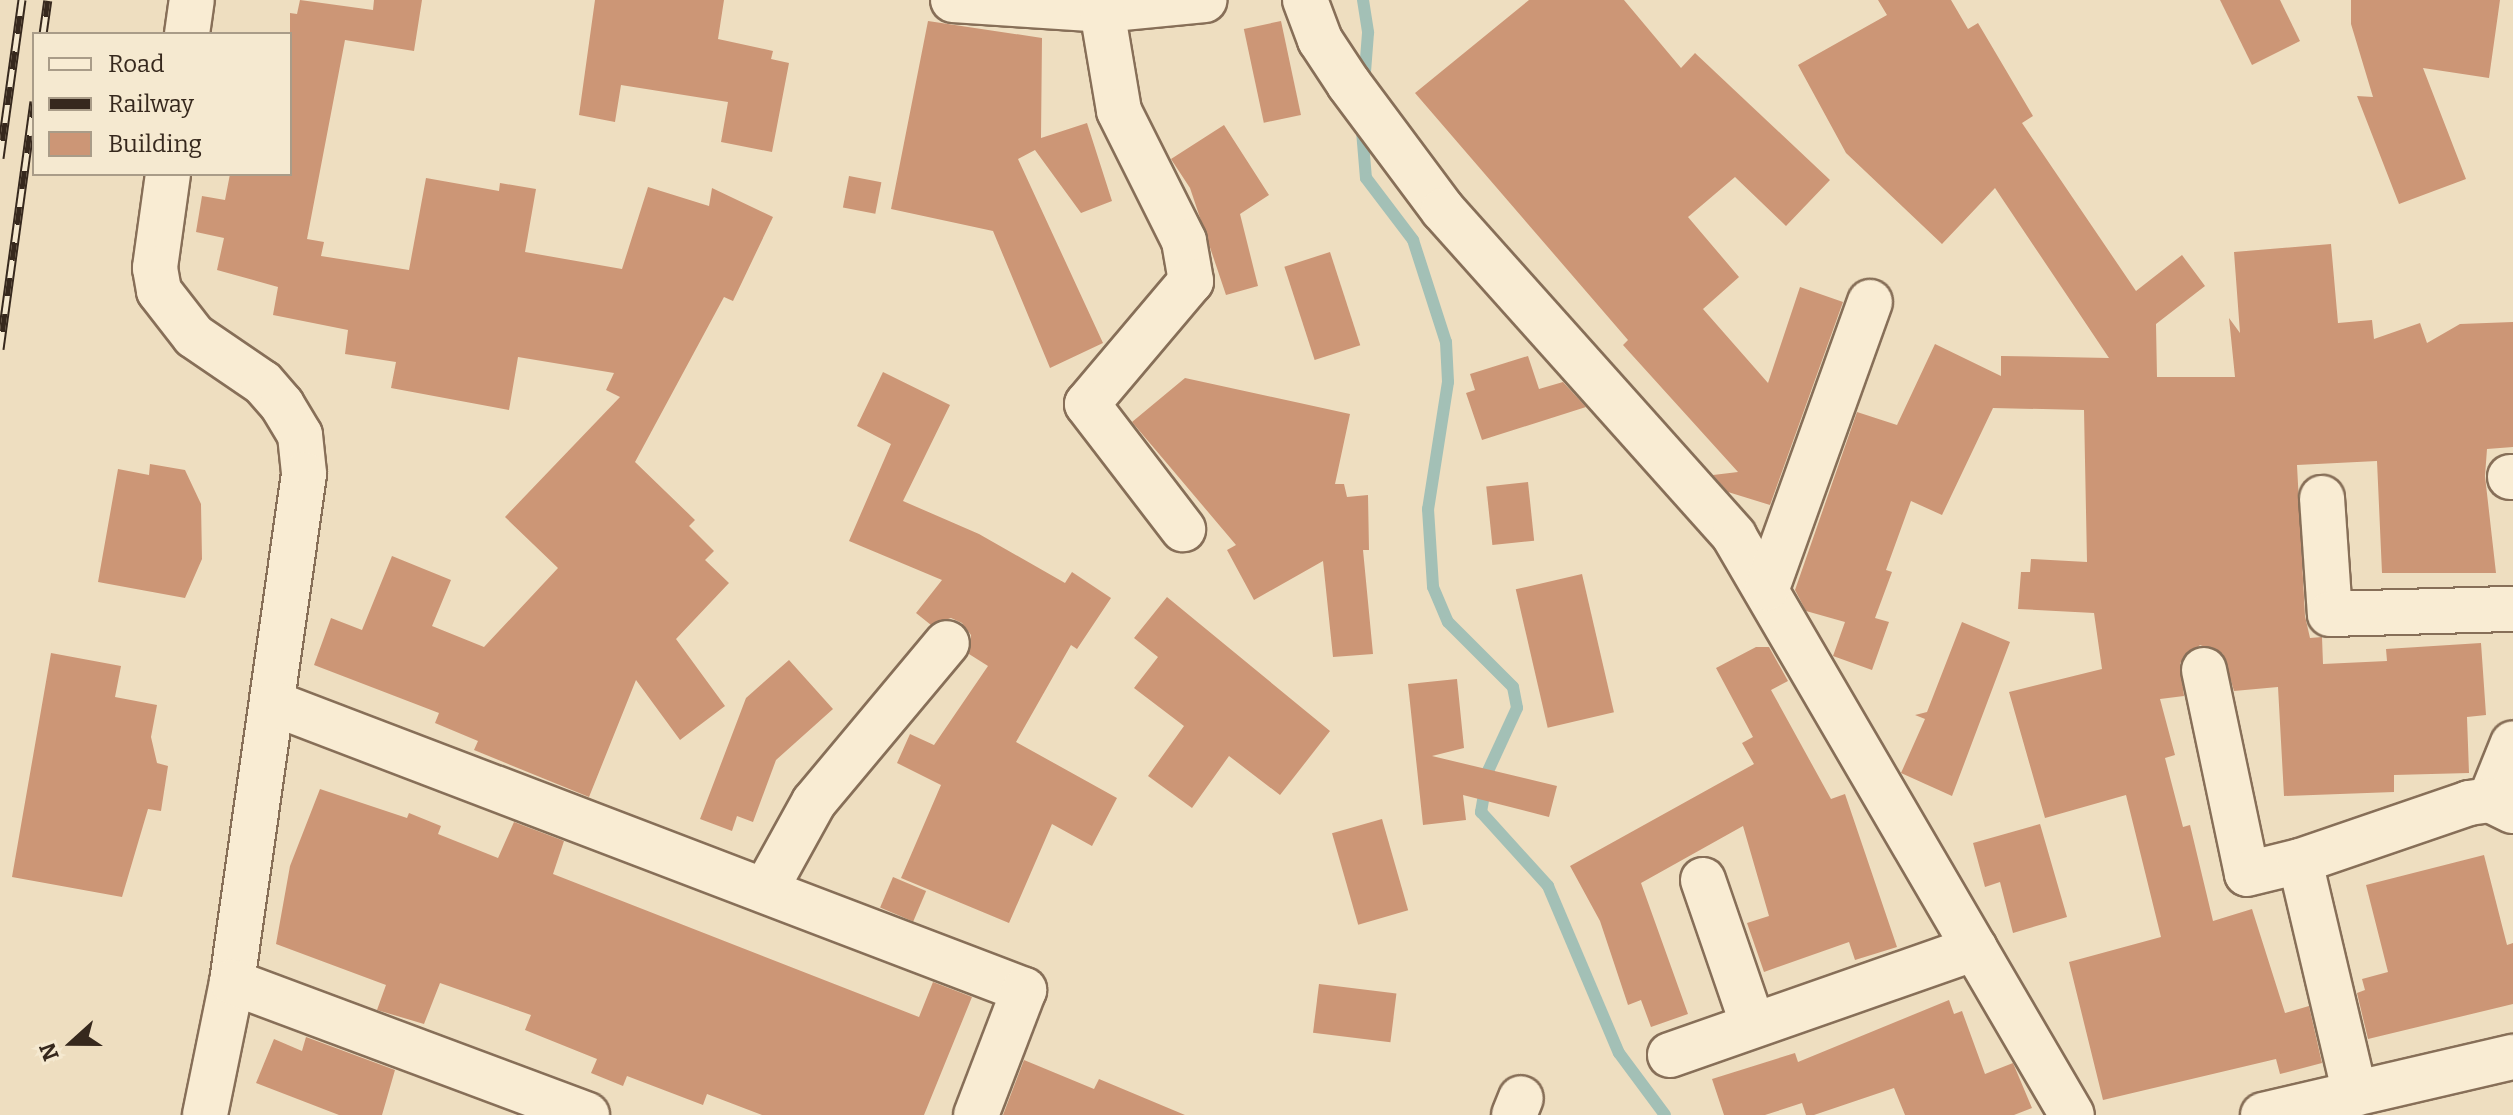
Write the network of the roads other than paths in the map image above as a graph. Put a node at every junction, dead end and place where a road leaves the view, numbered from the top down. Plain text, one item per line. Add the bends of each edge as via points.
1 (192, 0) edge
2 (953, 0) edge
3 (1205, 0) edge
4 (1305, 0) edge
5 (1102, 10) junction
6 (187, 32) edge
7 (168, 176) edge
8 (1870, 302) dead end
9 (2322, 498) dead end
10 (1183, 529) dead end
11 (1767, 588) junction
12 (2513, 609) edge
13 (947, 643) dead end
14 (2204, 670) dead end
15 (275, 704) junction
16 (2513, 743) edge
17 (2501, 806) edge
18 (2300, 861) junction
19 (1703, 880) dead end
20 (767, 887) junction
21 (1975, 948) junction
22 (232, 982) junction
23 (1753, 1025) junction
24 (1670, 1055) dead end
25 (2513, 1057) edge
26 (2355, 1094) junction
27 (205, 1115) edge
28 (587, 1115) edge
29 (976, 1115) edge
30 (2072, 1115) edge
31 (2263, 1115) edge

1 - 6 street
2 - 5 street
3 - 5 street
4 - 11 street via 1320,40 1378,127 1443,210 1734,536
5 - 10 street via 1119,111 1184,241 1191,281 1087,404
7 - 15 street via 155,268 168,310 194,336 263,383 300,435 304,474
8 - 11 street
9 - 12 street via 2330,614
11 - 21 street
13 - 20 street via 814,802
14 - 18 street via 2247,874
15 - 20 street
15 - 22 street
16 - 17 street
17 - 18 street
18 - 26 street
19 - 23 street
20 - 29 street via 1024,990
21 - 23 street
21 - 30 street
22 - 27 street
22 - 28 street
23 - 24 street
25 - 26 street
26 - 31 street

